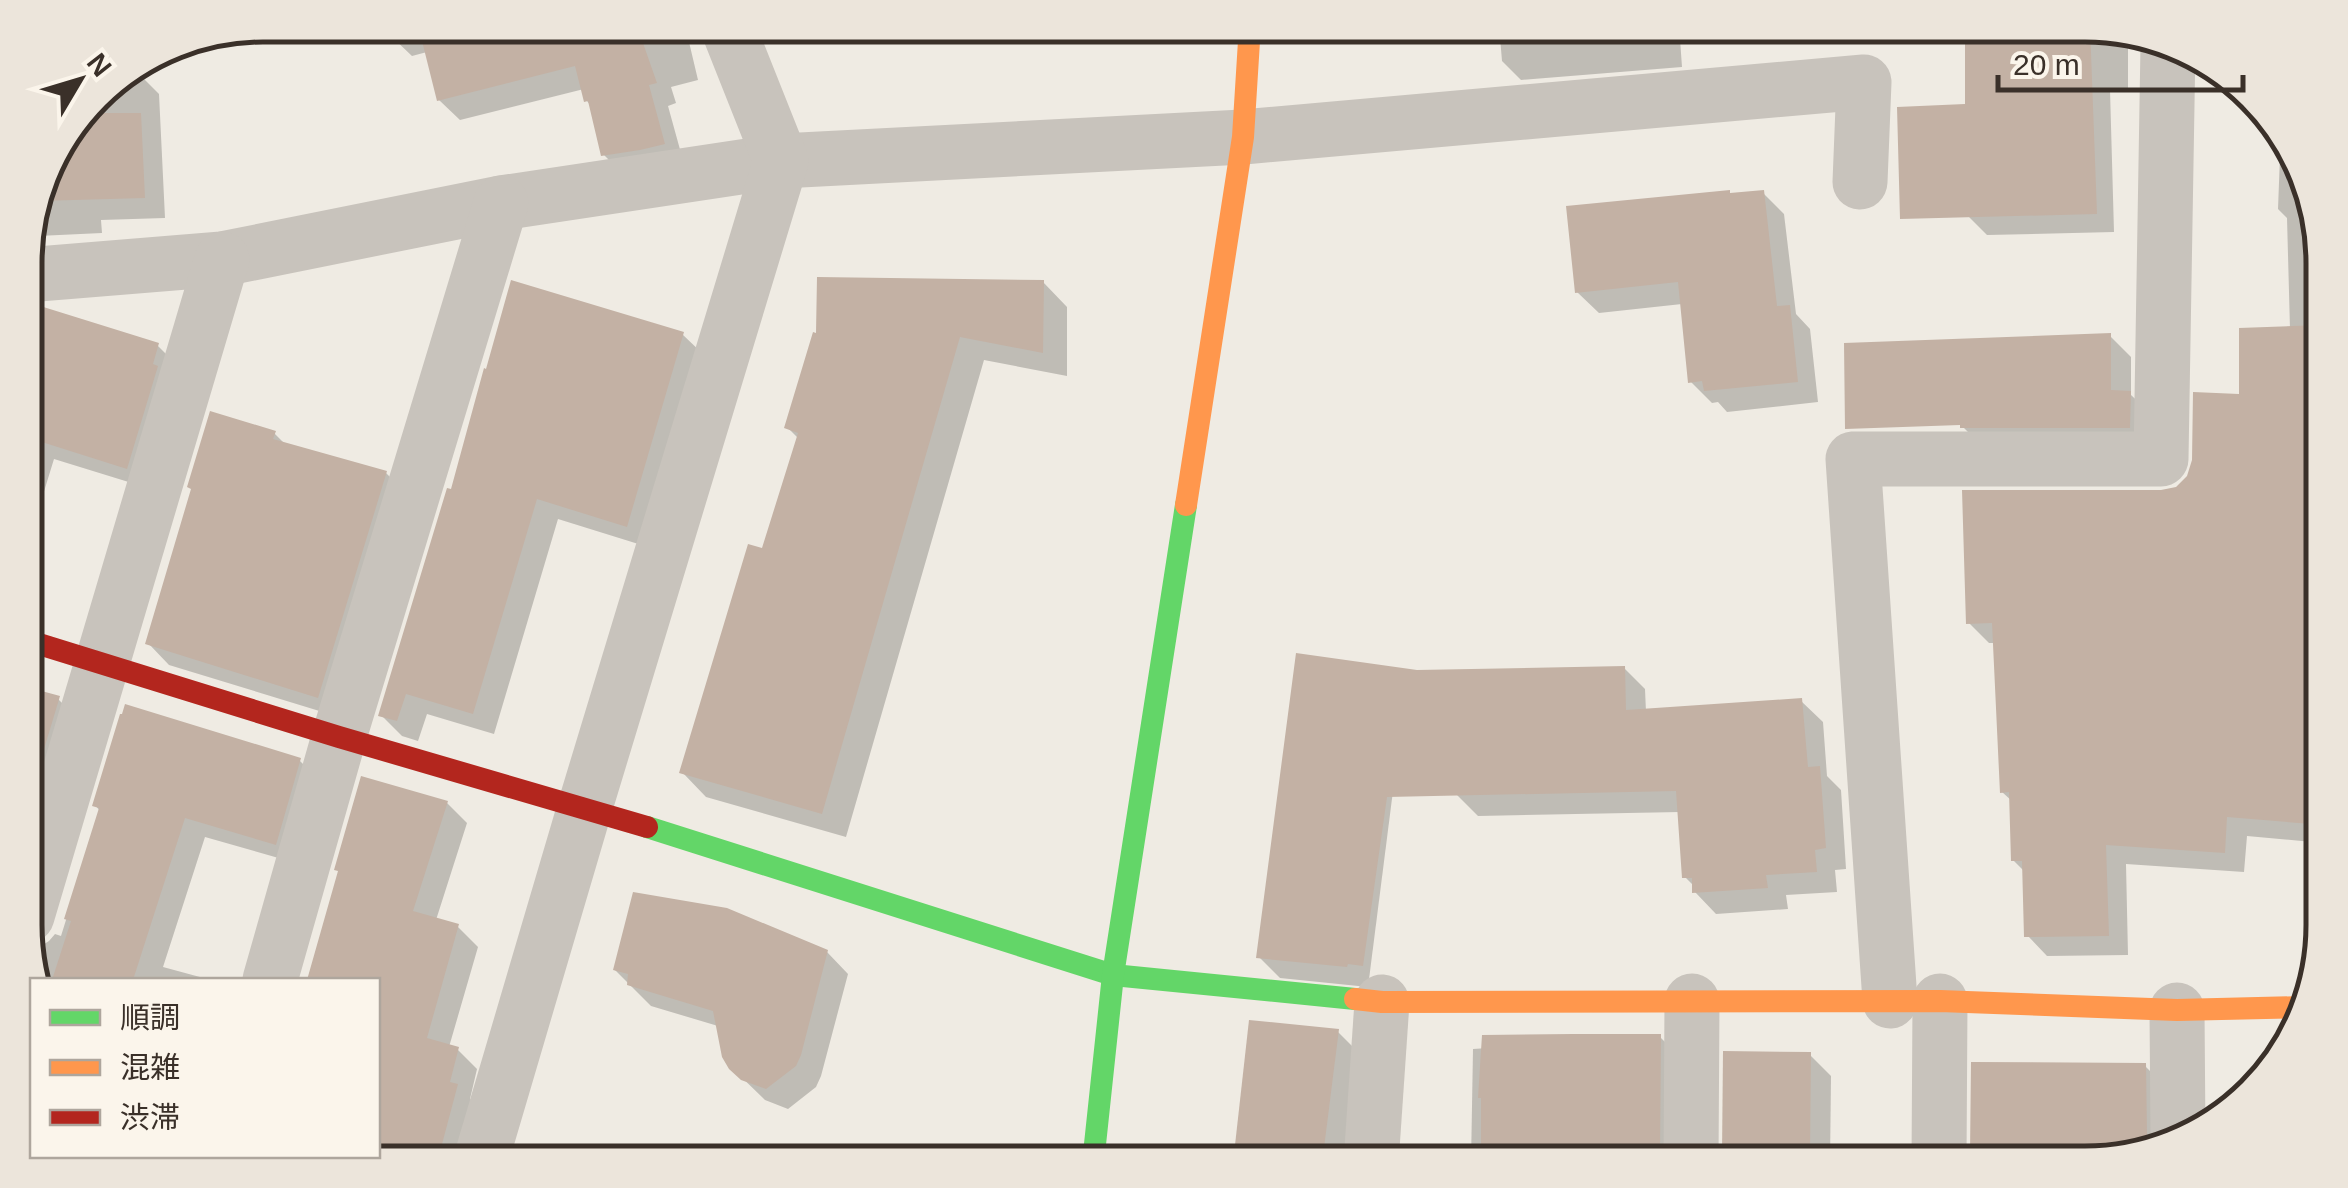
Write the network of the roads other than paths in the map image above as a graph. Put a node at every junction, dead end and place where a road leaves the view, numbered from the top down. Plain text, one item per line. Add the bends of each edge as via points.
1 (734, 42) edge
2 (1249, 42) edge
3 (2168, 59) edge
4 (1243, 138) junction
5 (781, 161) junction
6 (1860, 182) dead end
7 (501, 202) junction
8 (222, 259) junction
9 (43, 274) edge
10 (42, 645) edge
11 (100, 664) junction
12 (339, 738) junction
13 (585, 807) junction
14 (42, 864) edge
15 (1113, 975) junction
16 (271, 978) edge
17 (1692, 1001) junction
18 (1915, 1001) junction
19 (1382, 1002) junction
20 (2289, 1007) edge
21 (2176, 1010) junction
22 (2178, 1125) edge
23 (1371, 1145) edge
24 (1691, 1145) edge
25 (1936, 1145) edge
26 (485, 1146) edge
27 (1095, 1146) edge

1 - 5 street
2 - 4 street
3 - 18 street via 2162,458 1853,459
4 - 5 street
4 - 6 street via 1864,82
4 - 15 street
5 - 7 street
5 - 13 street
7 - 8 street
7 - 12 street
8 - 9 street
8 - 11 street
10 - 11 street
11 - 12 street
11 - 14 street
12 - 13 street
12 - 16 street
13 - 15 street
13 - 26 street
15 - 19 street
15 - 27 street
17 - 18 street
17 - 19 street
17 - 24 street
18 - 21 street
18 - 25 street
19 - 23 street
20 - 21 street
21 - 22 street

